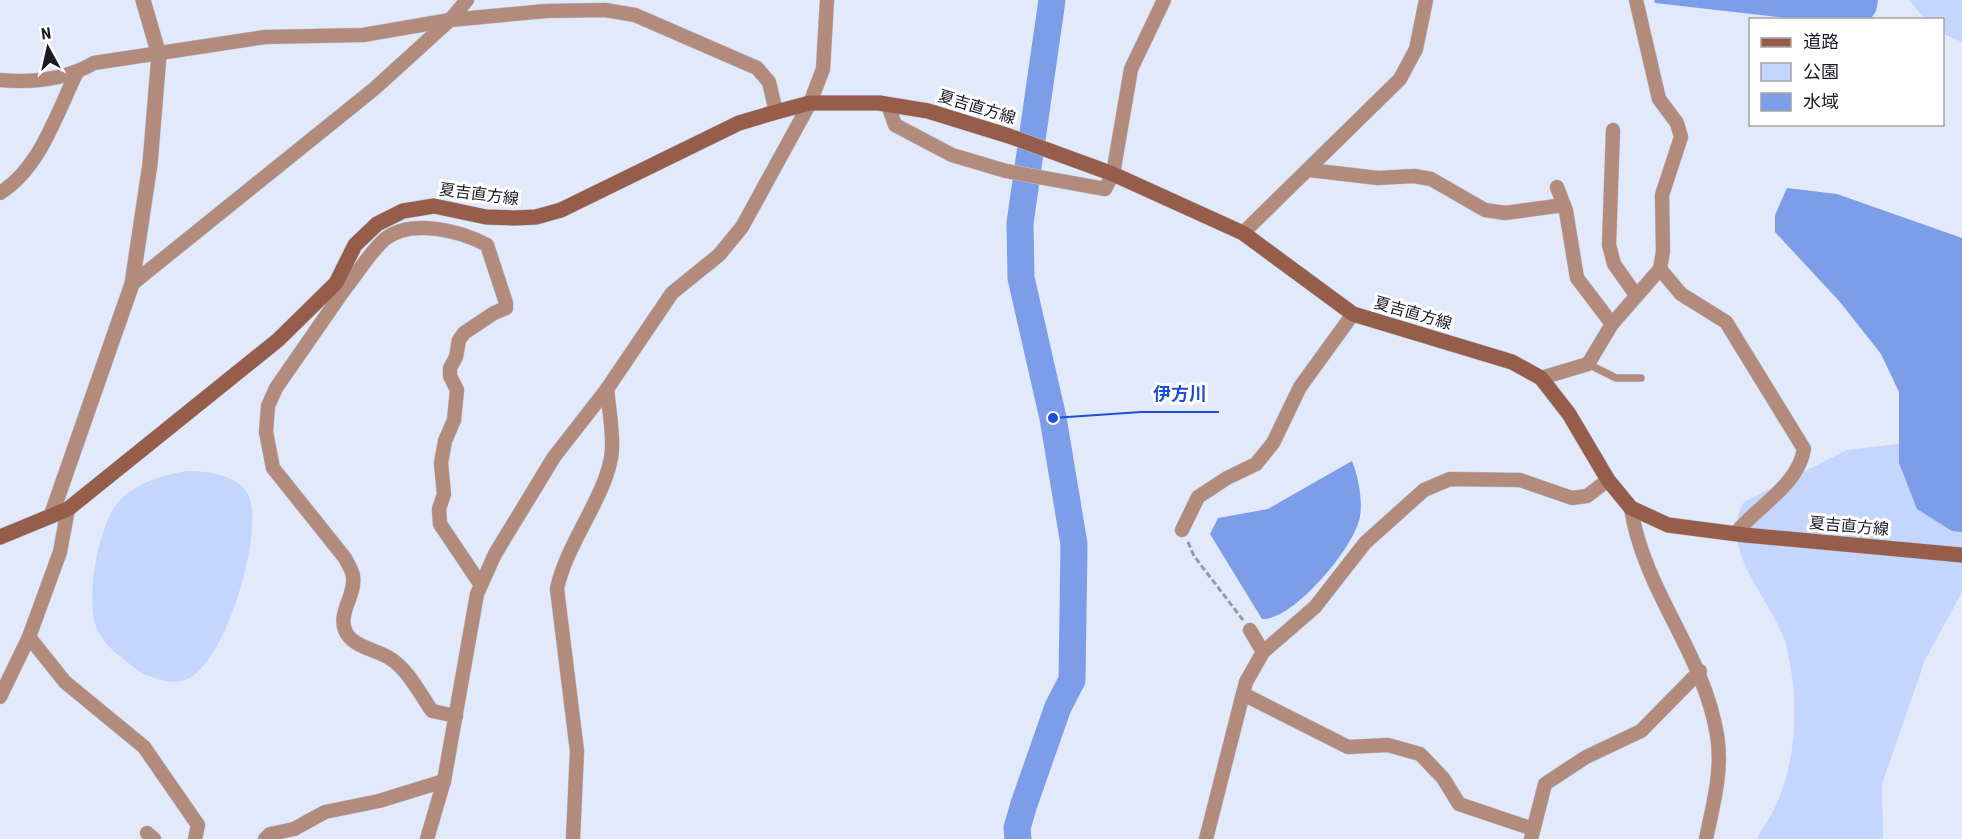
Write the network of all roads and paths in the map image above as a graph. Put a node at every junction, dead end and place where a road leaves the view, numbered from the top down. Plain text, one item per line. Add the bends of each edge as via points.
1 (143, 0) edge
2 (467, 0) edge
3 (827, 0) edge
4 (1164, 0) edge
5 (1426, 0) edge
6 (1636, 0) edge
7 (450, 20) junction
8 (159, 55) junction
9 (76, 74) junction
10 (0, 80) edge
11 (810, 103) junction
12 (888, 105) junction
13 (776, 112) junction
14 (1613, 130) dead end
15 (1309, 170) junction
16 (1113, 174) junction
17 (1557, 187) dead end
18 (0, 194) edge
19 (1564, 205) junction
20 (1243, 233) junction
21 (1660, 268) junction
22 (132, 284) junction
23 (340, 286) junction
24 (1636, 296) junction
25 (1353, 314) junction
26 (1612, 324) junction
27 (1588, 364) junction
28 (1541, 378) junction
29 (1641, 378) dead end
30 (607, 389) junction
31 (1608, 480) junction
32 (1631, 508) junction
33 (68, 509) junction
34 (51, 516) junction
35 (1182, 530) joint
36 (1735, 534) junction
37 (0, 537) edge
38 (1962, 555) edge
39 (481, 585) junction
40 (1250, 630) joint
41 (29, 637) junction
42 (1263, 652) junction
43 (1700, 671) junction
44 (1, 691) edge
45 (1243, 694) junction
46 (456, 716) junction
47 (444, 781) junction
48 (1532, 834) edge
49 (195, 839) edge
50 (265, 839) edge
51 (427, 839) edge
52 (573, 839) edge
53 (1206, 839) edge
54 (1706, 839) edge

1 - 8 street
2 - 7 street
3 - 11 street via 823,69
4 - 16 street via 1131,69
5 - 15 street via 1416,49 1400,79
6 - 21 street via 1659,99 1677,123 1681,137 1662,195
7 - 8 street via 363,35 265,37
7 - 13 street via 546,11 605,10 635,15 757,68 769,82
7 - 22 street via 374,90
8 - 9 street via 94,63
8 - 22 street via 150,164
9 - 10 street via 22,82
9 - 18 street via 31,166
11 - 12 main road, 夏吉直方線
11 - 13 main road, 夏吉直方線
11 - 30 street via 742,227 719,255 672,293
12 - 16 main road, 夏吉直方線 via 928,111
12 - 16 street via 895,124 952,155 1006,171 1105,189
13 - 23 main road, 夏吉直方線 via 739,123 561,210 536,217 486,216 435,206 403,211 377,224 355,245
14 - 24 street via 1609,244 1614,264
15 - 19 street via 1431,179 1485,210 1505,213
15 - 20 street
16 - 20 main road, 夏吉直方線
17 - 19 street
19 - 26 street via 1577,278
20 - 25 main road, 夏吉直方線
21 - 24 street
21 - 36 street via 1681,294 1726,322 1804,450 1791,480
22 - 34 street
23 - 33 main road, 夏吉直方線
23 - 39 street via 385,239 401,232 424,228 474,238 487,245 506,308 464,333 450,368 458,390 441,464 444,494 439,509 440,524
23 - 46 street via 267,406 266,432 273,468 345,558 353,575 352,594 342,619 345,632 354,641 392,660 432,711
24 - 26 street
25 - 28 main road, 夏吉直方線 via 1512,362
25 - 35 street via 1300,387 1273,443 1256,464 1198,497
26 - 27 street
27 - 28 street
27 - 29 lane via 1616,378
28 - 31 main road, 夏吉直方線 via 1569,414
30 - 39 street via 555,457
30 - 52 street via 612,451 600,488 561,569 557,589 577,751
31 - 32 main road, 夏吉直方線
31 - 42 street via 1587,496 1572,498 1520,480 1450,479 1424,490 1365,543 1315,608
32 - 36 main road, 夏吉直方線 via 1668,525
32 - 43 street via 1647,571
33 - 34 main road, 夏吉直方線
33 - 41 street via 60,552
34 - 37 main road, 夏吉直方線
35 - 40 path via 1194,556
36 - 38 main road, 夏吉直方線
39 - 46 street
40 - 42 street
41 - 44 street
41 - 49 street via 65,682 144,747 198,825
42 - 45 street
43 - 48 street via 1641,731 1586,757 1545,784
43 - 54 street via 1718,736 1719,779
45 - 48 street via 1348,747 1388,745 1420,754 1443,778 1459,804
45 - 53 street
46 - 47 street
47 - 50 street via 325,812
47 - 51 street

